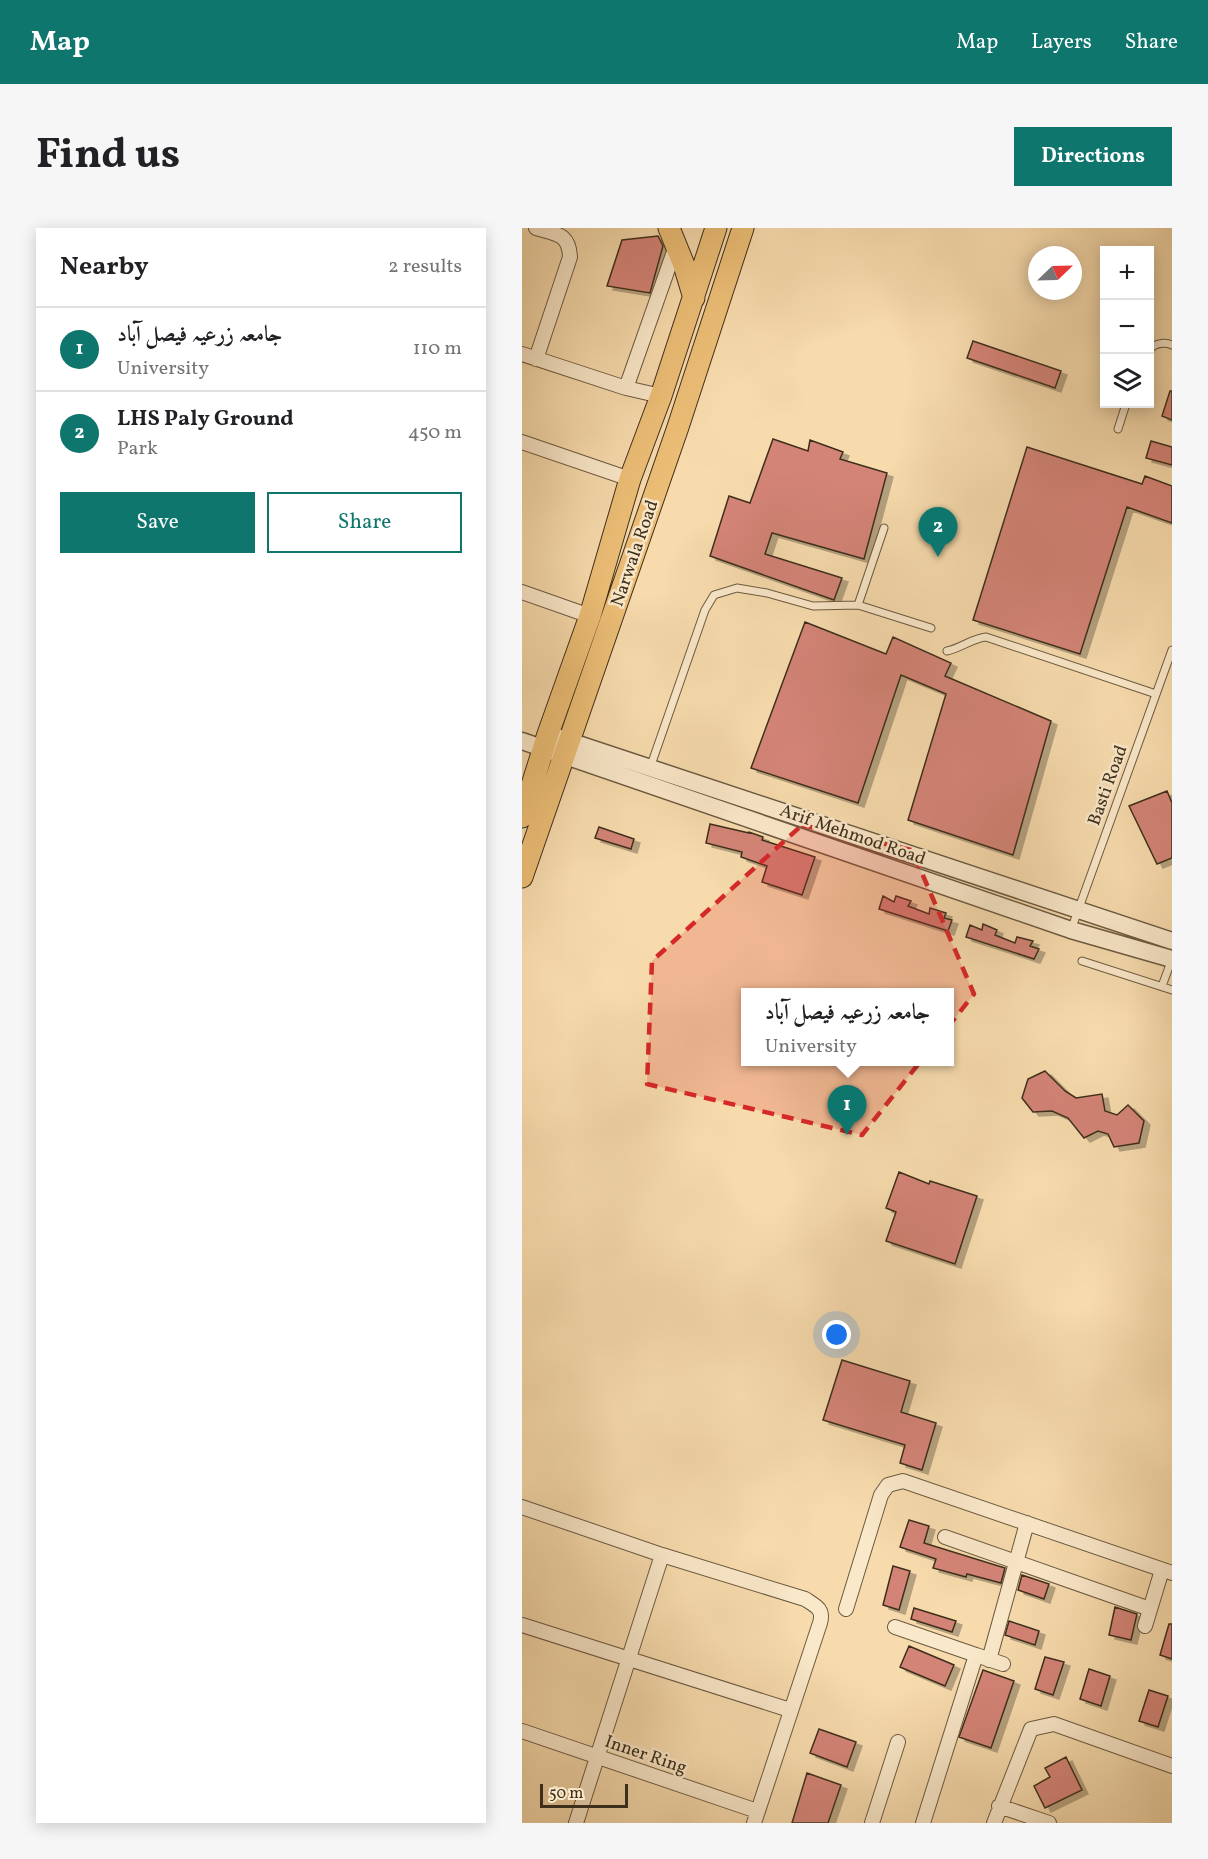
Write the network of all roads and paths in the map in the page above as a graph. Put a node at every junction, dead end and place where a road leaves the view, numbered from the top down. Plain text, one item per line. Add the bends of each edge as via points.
1 (536, 228) edge
2 (716, 228) edge
3 (743, 228) edge
4 (673, 237) edge
5 (694, 298) junction
6 (1154, 345) edge
7 (1172, 345) edge
8 (529, 357) edge
9 (626, 388) junction
10 (661, 396) junction
11 (1125, 408) edge
12 (1118, 429) dead end
13 (522, 441) edge
14 (630, 479) junction
15 (884, 528) dead end
16 (522, 592) edge
17 (858, 605) junction
18 (590, 616) junction
19 (931, 628) dead end
20 (1172, 650) edge
21 (947, 651) dead end
22 (1156, 693) junction
23 (522, 741) edge
24 (546, 741) junction
25 (567, 748) junction
26 (650, 768) junction
27 (717, 790) junction
28 (712, 806) junction
29 (522, 817) edge
30 (900, 851) junction
31 (894, 869) junction
32 (522, 877) edge
33 (1034, 896) junction
34 (1078, 910) junction
35 (1028, 915) junction
36 (1071, 930) junction
37 (1172, 941) edge
38 (1172, 959) edge
39 (1082, 961) dead end
40 (1162, 986) junction
41 (1172, 990) edge
42 (522, 1507) edge
43 (1027, 1523) junction
44 (945, 1537) dead end
45 (662, 1555) junction
46 (1016, 1562) junction
47 (1167, 1572) edge
48 (1150, 1608) junction
49 (846, 1609) dead end
50 (522, 1625) edge
51 (1145, 1626) dead end
52 (895, 1627) dead end
53 (628, 1658) junction
54 (989, 1660) junction
55 (790, 1710) junction
56 (522, 1731) edge
57 (898, 1742) dead end
58 (597, 1757) junction
59 (1172, 1766) edge
60 (999, 1806) junction
61 (756, 1817) edge
62 (576, 1823) edge
63 (872, 1823) edge
64 (923, 1823) edge
65 (994, 1823) edge
66 (1049, 1823) edge

1 - 8 street via 563,236 570,246 570,257
2 - 5 main road, Narwala Road
3 - 25 main road, Narwala Road
4 - 5 main road
4 - 9 street
5 - 10 main road, Narwala Road
6 - 7 lane via 1166,342
8 - 9 street
9 - 10 street
10 - 14 main road, Narwala Road
11 - 12 lane
13 - 14 street
14 - 18 main road, Narwala Road
15 - 17 lane
16 - 18 street
17 - 19 lane
17 - 26 lane via 813,606 737,588 714,595 705,610
18 - 24 main road, Narwala Road
20 - 22 lane, Basti Road
21 - 22 lane via 986,637
22 - 34 lane, Basti Road
23 - 24 street
24 - 25 street
24 - 29 main road, Narwala Road
25 - 26 street
25 - 28 street, Arif Mehmod Road
25 - 32 main road, Narwala Road
26 - 27 street
27 - 28 street
27 - 30 street
28 - 31 street, Arif Mehmod Road
30 - 31 street
30 - 33 street
31 - 35 street, Arif Mehmod Road
33 - 34 street
33 - 35 street
34 - 36 lane, Basti Road
34 - 37 street
35 - 36 street, Arif Mehmod Road
36 - 38 street, Arif Mehmod Road
38 - 40 lane
39 - 40 lane
40 - 41 lane
42 - 45 street
43 - 46 street
43 - 47 street
43 - 49 street via 903,1481 888,1485 881,1495
44 - 46 street
45 - 53 street
45 - 55 street via 805,1599 819,1607 820,1623
46 - 48 street
46 - 54 street
47 - 48 street
48 - 51 street
50 - 53 street
52 - 54 street
53 - 55 street
53 - 58 street
54 - 64 street
55 - 61 street
56 - 58 street, Inner Ring
57 - 63 street
58 - 61 street, Inner Ring
58 - 62 street
59 - 60 street via 1054,1724 1031,1729
60 - 65 street
60 - 66 street

